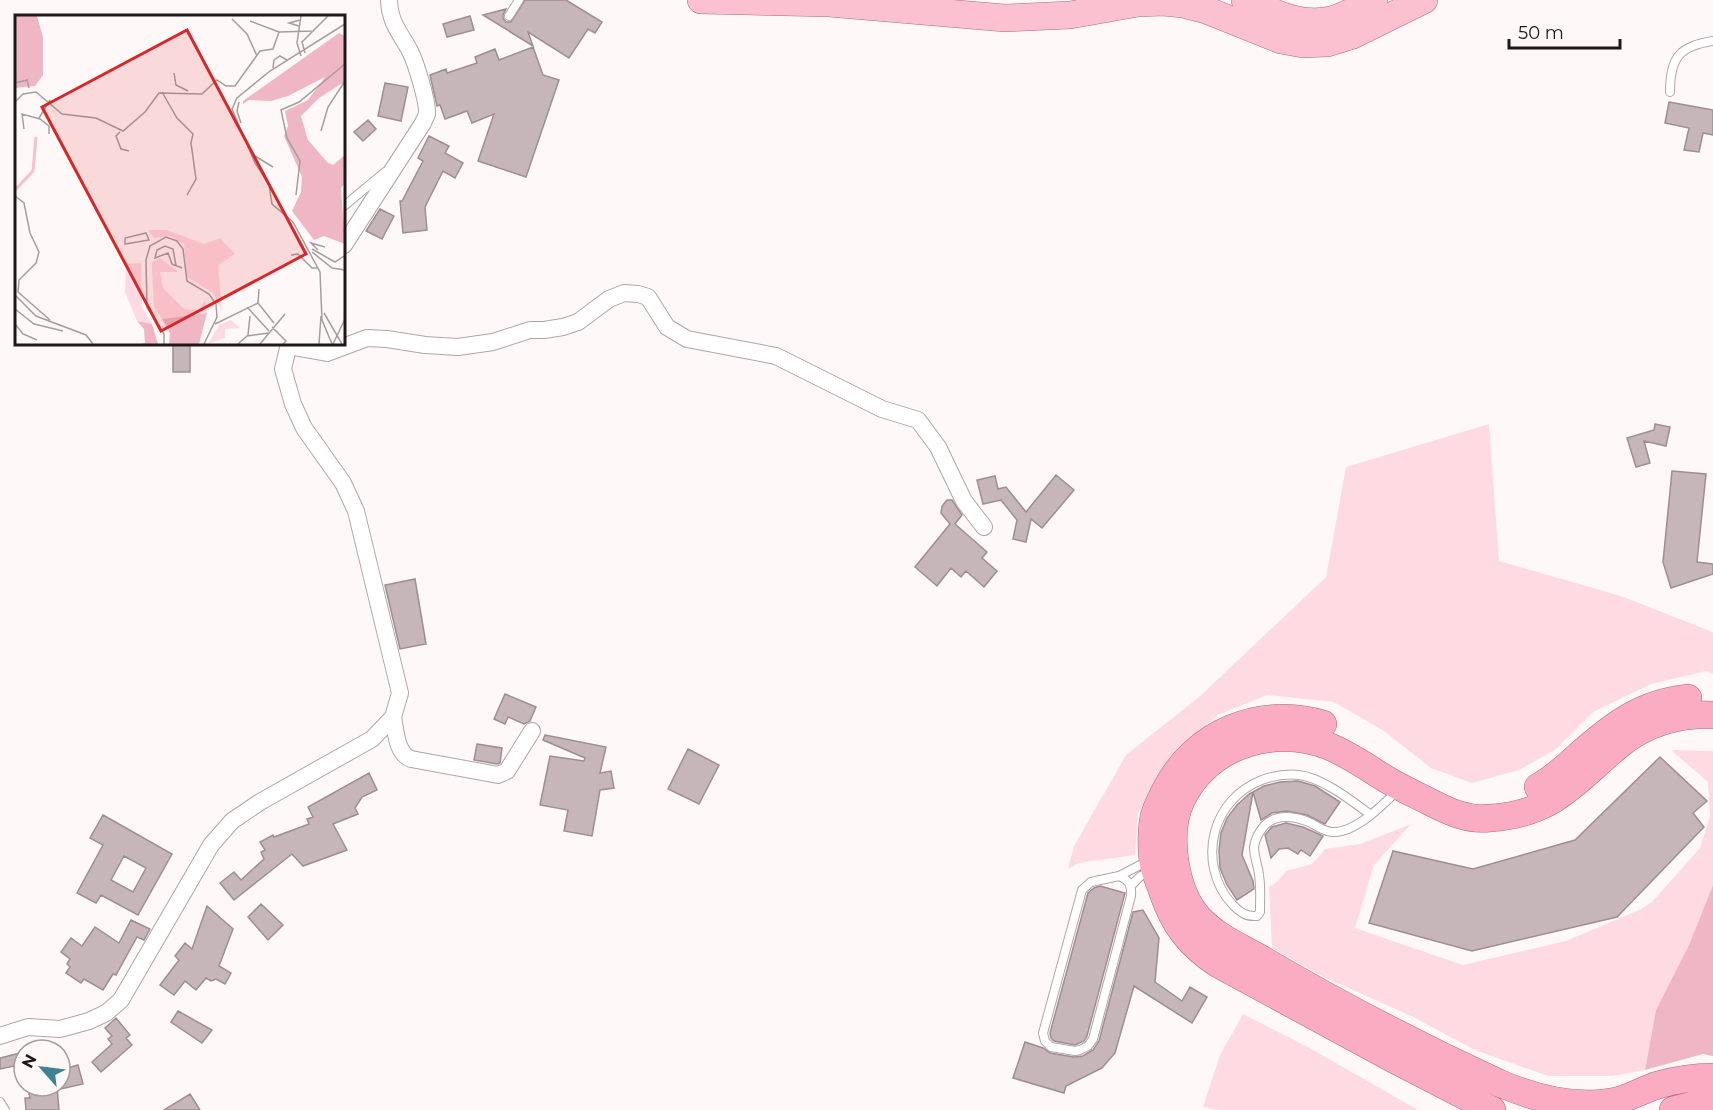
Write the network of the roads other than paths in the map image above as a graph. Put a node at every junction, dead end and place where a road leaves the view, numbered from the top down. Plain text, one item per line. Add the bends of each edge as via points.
1 (389, 0) edge
2 (519, 0) edge
3 (701, 0) edge
4 (1245, 0) edge
5 (1374, 0) edge
6 (1424, 0) edge
7 (509, 16) dead end
8 (1713, 41) edge
9 (1670, 92) dead end
10 (399, 160) junction
11 (345, 205) edge
12 (345, 243) edge
13 (288, 345) edge
14 (984, 527) dead end
15 (1713, 697) edge
16 (1713, 715) edge
17 (393, 717) junction
18 (532, 731) dead end
19 (1402, 787) junction
20 (1371, 815) junction
21 (1155, 865) junction
22 (1119, 876) junction
23 (1131, 886) junction
24 (0, 1036) edge
25 (1713, 1077) edge
26 (0, 1102) edge
27 (1713, 1104) edge
28 (5, 1110) edge
29 (1492, 1110) edge
30 (1673, 1110) edge

1 - 10 street via 395,29 410,51 422,85 427,114
2 - 7 lane
3 - 6 main road via 829,3 1005,18 1070,15 1163,2 1206,10 1281,40 1303,44 1327,43 1353,35
4 - 5 main road via 1283,17 1315,22 1332,20
8 - 9 lane via 1684,51 1673,63
10 - 11 lane
10 - 12 street
13 - 14 street via 327,353 367,338 458,347 493,342 530,330 563,327 578,322 609,299 624,293 638,294 648,297 667,327 687,339 776,356 882,409 918,420 938,447 964,501
13 - 17 street via 283,369 292,404 343,483 356,511 400,693
15 - 21 highway via 1685,698 1647,707 1609,729 1545,784 1514,798 1480,801 1447,791 1335,728 1275,718 1240,724 1206,741 1169,783 1154,817
16 - 19 highway via 1686,715 1635,734 1566,790 1525,812 1474,819 1448,812
17 - 18 street via 400,751 405,757 498,775 507,771
17 - 24 street via 372,739 232,821 211,845 121,1000 106,1013 60,1029 28,1027
19 - 20 lane
19 - 25 highway via 1315,740 1279,737 1230,750 1192,782 1176,813 1175,861 1185,895 1206,925 1223,937 1308,986 1520,1092 1572,1104 1596,1104 1658,1085
20 - 20 lane via 1359,824 1333,832 1296,818 1284,817 1266,824 1254,846 1259,873 1257,916 1241,913 1227,900 1216,879 1212,838 1218,821 1243,790 1261,780 1300,775 1343,795
21 - 22 lane
21 - 23 lane
21 - 29 highway via 1175,922 1204,955
22 - 23 lane
22 - 23 lane via 1091,882 1082,890 1043,1033 1051,1047 1080,1050 1091,1043
26 - 28 lane
27 - 30 highway

